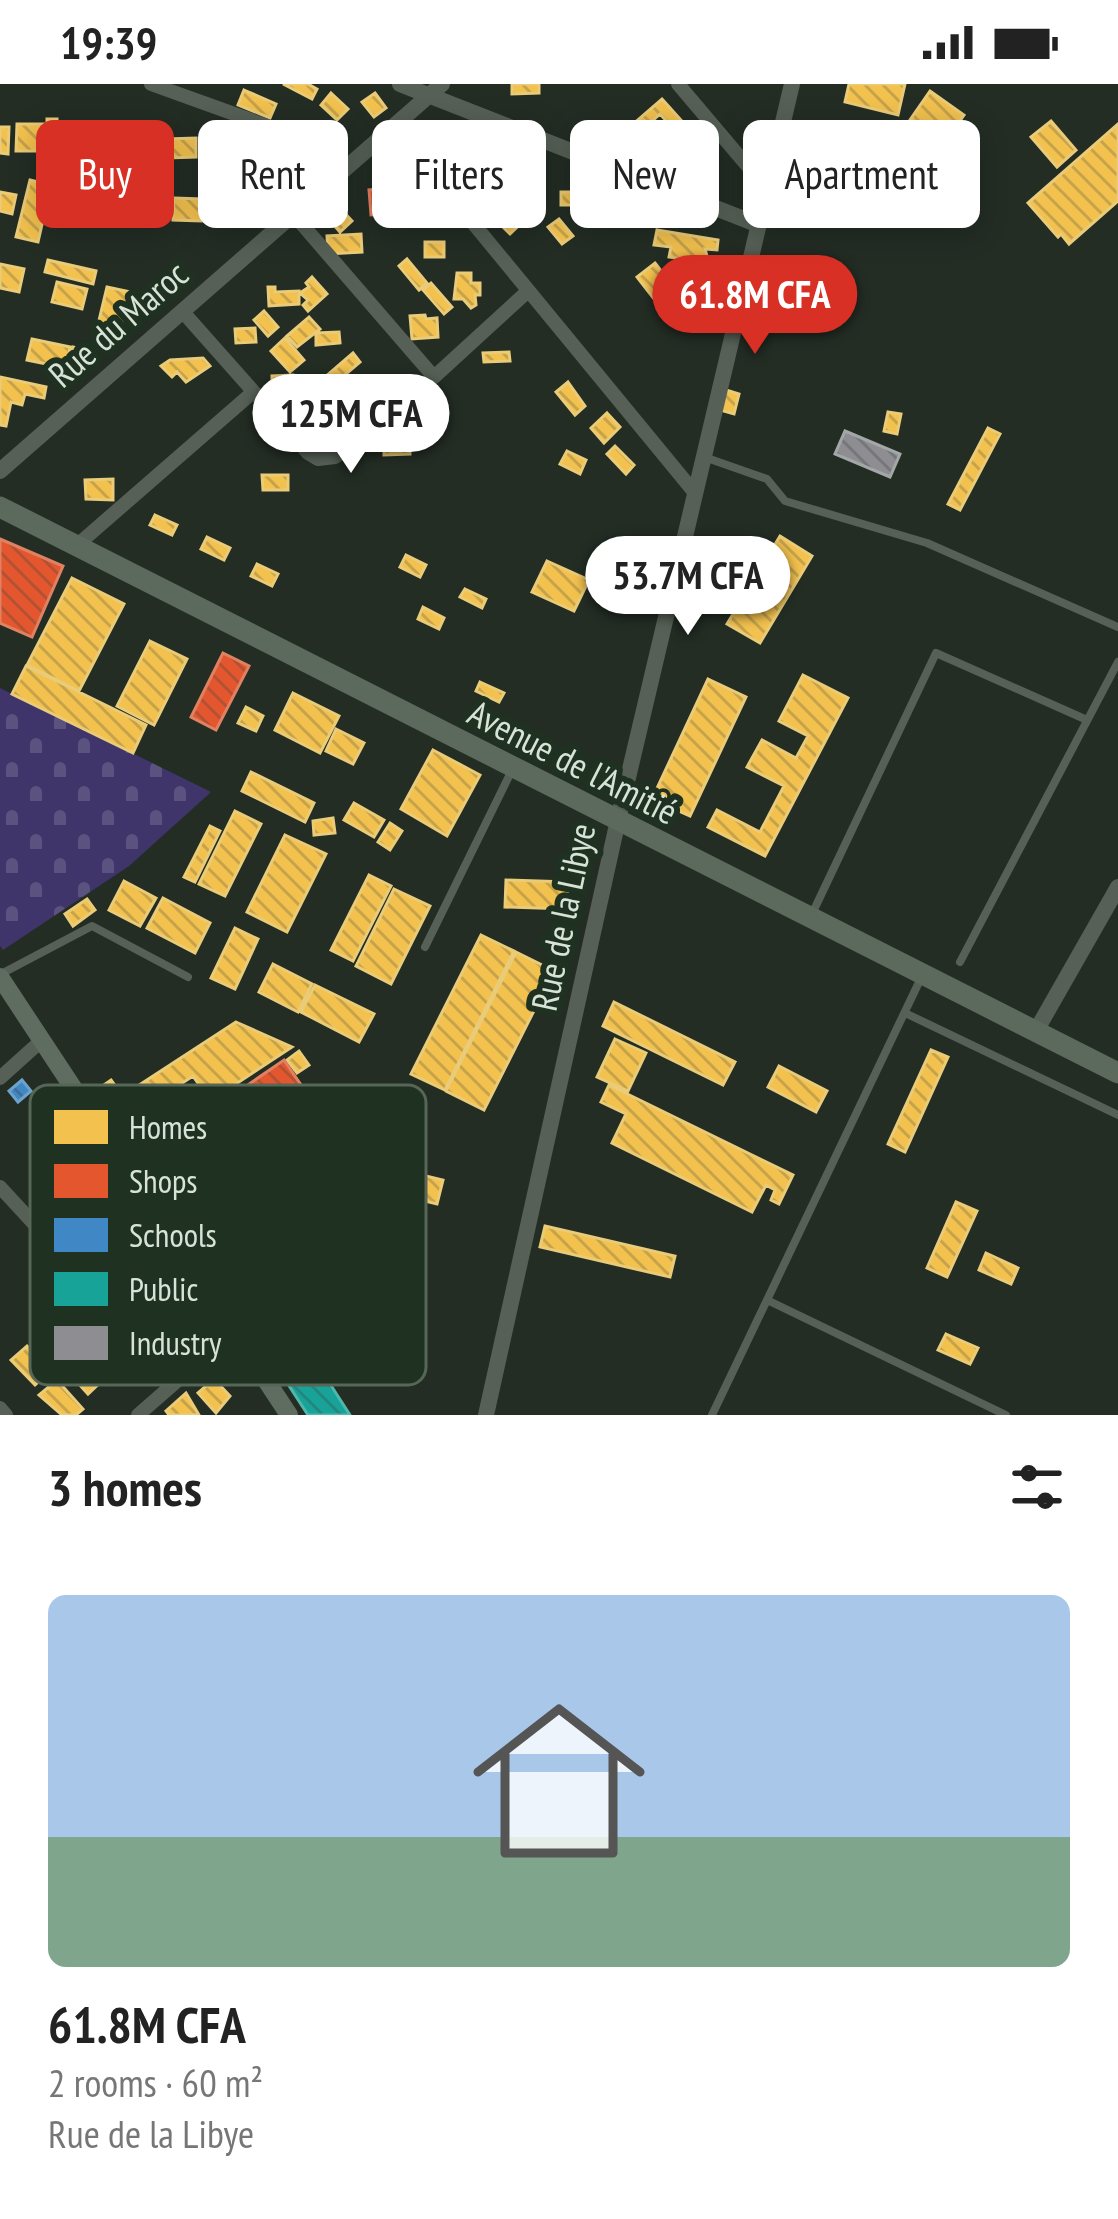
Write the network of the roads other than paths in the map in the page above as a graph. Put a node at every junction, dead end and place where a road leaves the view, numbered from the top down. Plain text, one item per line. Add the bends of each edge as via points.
1 (151, 84) edge
2 (400, 84) edge
3 (678, 84) edge
4 (792, 84) edge
5 (435, 90) edge
6 (252, 120) edge
7 (402, 120) edge
8 (784, 120) edge
9 (372, 146) edge
10 (743, 161) edge
11 (348, 166) edge
12 (743, 218) edge
13 (278, 228) edge
14 (304, 228) edge
15 (477, 228) edge
16 (758, 228) edge
17 (528, 291) junction
18 (182, 312) junction
19 (434, 377) junction
20 (252, 393) junction
21 (705, 458) junction
22 (0, 471) edge
23 (695, 493) junction
24 (0, 507) edge
25 (75, 547) junction
26 (1118, 627) edge
27 (1118, 662) edge
28 (1087, 720) junction
29 (513, 768) junction
30 (618, 820) junction
31 (1118, 886) edge
32 (810, 919) junction
33 (425, 946) dead end
34 (960, 962) dead end
35 (0, 976) edge
36 (922, 976) junction
37 (188, 977) dead end
38 (904, 1013) junction
39 (1036, 1031) junction
40 (41, 1041) junction
41 (1118, 1073) edge
42 (0, 1078) edge
43 (70, 1085) edge
44 (1118, 1115) edge
45 (0, 1187) edge
46 (30, 1220) edge
47 (767, 1300) junction
48 (173, 1385) edge
49 (269, 1385) edge
50 (0, 1408) edge
51 (7, 1415) edge
52 (138, 1415) edge
53 (289, 1415) edge
54 (486, 1415) edge
55 (712, 1415) edge
56 (1006, 1415) edge

1 - 6 street
2 - 5 street
3 - 10 street
4 - 8 street, Rue de la Libye
5 - 7 street, Rue du Maroc
5 - 12 street
9 - 11 street, Rue du Maroc
13 - 18 street, Rue du Maroc
14 - 19 street
15 - 17 street
16 - 21 street, Rue de la Libye
17 - 19 street
17 - 23 street
18 - 20 street
18 - 22 street, Rue du Maroc
19 - 20 street via 326,460 308,453
20 - 25 street
21 - 23 street, Rue de la Libye
21 - 26 lane via 767,479 785,501 927,543
23 - 30 street, Rue de la Libye
24 - 25 main road, Avenue de l'Amitié
25 - 29 main road, Avenue de l'Amitié
27 - 28 lane
28 - 32 lane via 937,652
28 - 34 lane
29 - 30 main road, Avenue de l'Amitié
29 - 33 lane
30 - 32 main road, Avenue de l'Amitié
30 - 54 street, Rue de la Libye
31 - 39 street
32 - 36 main road, Avenue de l'Amitié
35 - 37 lane via 92,926
35 - 40 main road
36 - 38 lane
36 - 39 main road, Avenue de l'Amitié
38 - 44 lane
38 - 47 lane
39 - 41 main road, Avenue de l'Amitié
40 - 42 street
40 - 43 main road
45 - 46 street
47 - 55 lane
47 - 56 lane
48 - 52 street
49 - 53 main road
50 - 51 street

